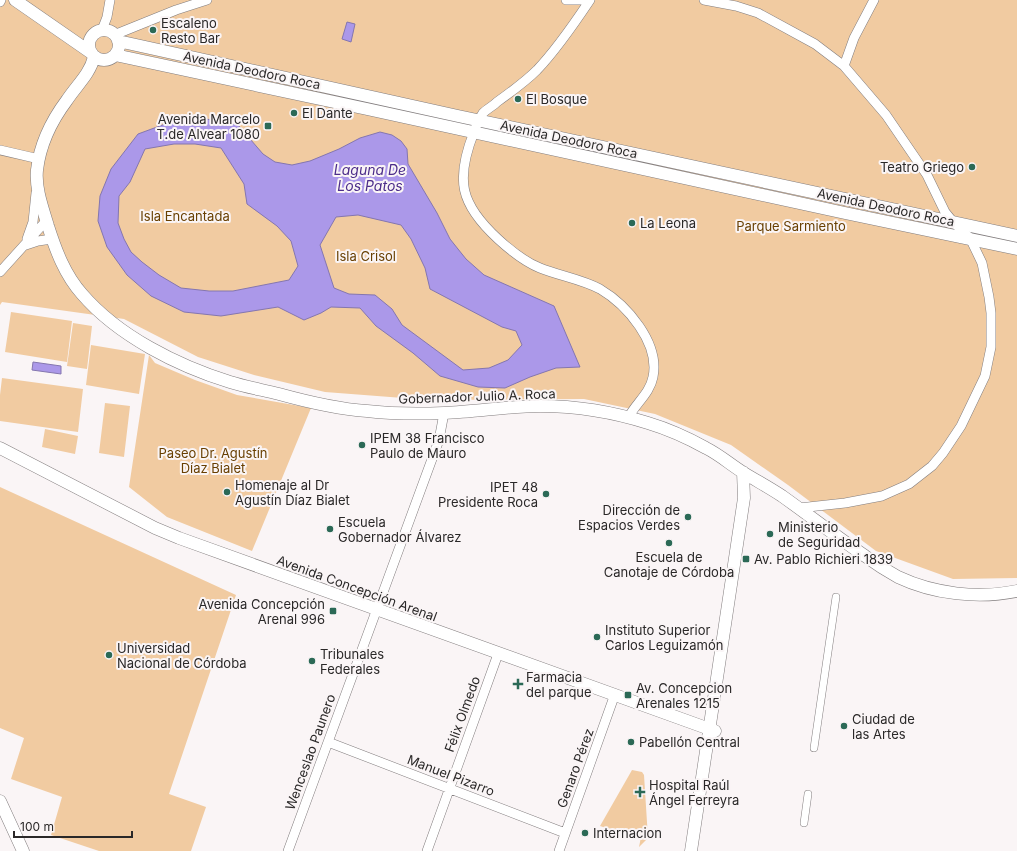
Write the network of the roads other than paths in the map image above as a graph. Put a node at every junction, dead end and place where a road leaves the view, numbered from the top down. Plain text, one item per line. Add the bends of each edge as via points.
1 (15, 0) edge
2 (110, 0) edge
3 (204, 0) edge
4 (566, 0) edge
5 (586, 0) edge
6 (590, 0) edge
7 (704, 0) edge
8 (874, 0) edge
9 (102, 30) junction
10 (63, 34) junction
11 (91, 37) junction
12 (116, 38) junction
13 (92, 55) junction
14 (115, 55) junction
15 (844, 66) junction
16 (479, 120) junction
17 (473, 132) junction
18 (0, 150) edge
19 (39, 159) junction
20 (37, 182) junction
21 (46, 221) junction
22 (954, 223) junction
23 (1017, 236) edge
24 (970, 238) junction
25 (52, 239) junction
26 (24, 246) junction
27 (1017, 249) edge
28 (0, 272) edge
29 (444, 413) junction
30 (628, 418) junction
31 (0, 448) edge
32 (0, 455) edge
33 (744, 472) junction
34 (757, 481) junction
35 (799, 508) junction
36 (1017, 591) edge
37 (836, 597) dead end
38 (375, 613) junction
39 (497, 656) junction
40 (614, 697) junction
41 (712, 732) junction
42 (328, 742) junction
43 (814, 748) dead end
44 (450, 788) junction
45 (808, 794) dead end
46 (0, 801) edge
47 (0, 821) edge
48 (804, 823) dead end
49 (565, 833) junction
50 (14, 851) edge
51 (22, 851) edge
52 (288, 851) edge
53 (426, 851) edge
54 (559, 851) edge
55 (691, 851) edge
56 (696, 851) edge

1 - 10 main road
2 - 9 street
3 - 12 street
4 - 5 street
6 - 16 street via 559,44 536,70
7 - 15 street via 758,13 815,44
8 - 15 street via 854,38
9 - 11 main road
9 - 12 main road
10 - 11 main road
10 - 13 main road
11 - 13 main road via 88,44
12 - 14 main road via 118,51
12 - 16 main road, Avenida Deodoro Roca
13 - 14 main road via 98,60 107,60
13 - 19 main road, Gobernador Julio A. Roca via 92,66 56,116
14 - 17 main road, Avenida Deodoro Roca
15 - 22 street via 886,114 927,175
16 - 17 street
16 - 22 main road, Avenida Deodoro Roca
17 - 24 main road, Avenida Deodoro Roca
17 - 30 street via 465,156 462,179 472,211 480,222 528,261 584,282 612,298 631,315 650,343 654,375 647,393
18 - 19 street
19 - 20 main road, Gobernador Julio A. Roca
20 - 21 main road, Gobernador Julio A. Roca
20 - 26 street via 34,217
21 - 25 main road, Gobernador Julio A. Roca
21 - 26 street
22 - 23 main road, Avenida Deodoro Roca
22 - 24 street
24 - 27 main road, Avenida Deodoro Roca
24 - 35 street via 982,263 986,279 991,313 991,347 985,376 961,426 932,466 900,489 862,501
25 - 26 street
25 - 29 main road, Gobernador Julio A. Roca via 66,272 92,306 125,332 196,370 230,382 347,409 369,412
26 - 28 street
29 - 30 main road, Gobernador Julio A. Roca via 540,406 571,407
29 - 38 street, Wenceslao Paunero via 439,440
30 - 33 main road, Gobernador Julio A. Roca via 678,434 707,448
31 - 38 main road, Avenida Concepción Arenal via 155,528
32 - 38 main road, Avenida Concepción Arenal via 167,539
33 - 34 main road, Gobernador Julio A. Roca
33 - 41 main road via 744,498
34 - 35 main road
34 - 41 main road via 751,492
35 - 36 main road via 882,568 913,583 970,595
37 - 43 street
38 - 39 main road, Avenida Concepción Arenal
38 - 42 street, Wenceslao Paunero
39 - 40 main road, Avenida Concepción Arenal
39 - 44 street, Félix Olmedo
40 - 41 main road, Avenida Concepción Arenal
40 - 49 street, Genaro Pérez
41 - 55 main road
41 - 56 main road
42 - 44 street, Manuel Pizarro
42 - 52 street, Wenceslao Paunero
44 - 49 street, Manuel Pizarro
44 - 53 street, Félix Olmedo
45 - 48 street
46 - 51 main road
47 - 50 main road
49 - 54 street, Genaro Pérez

